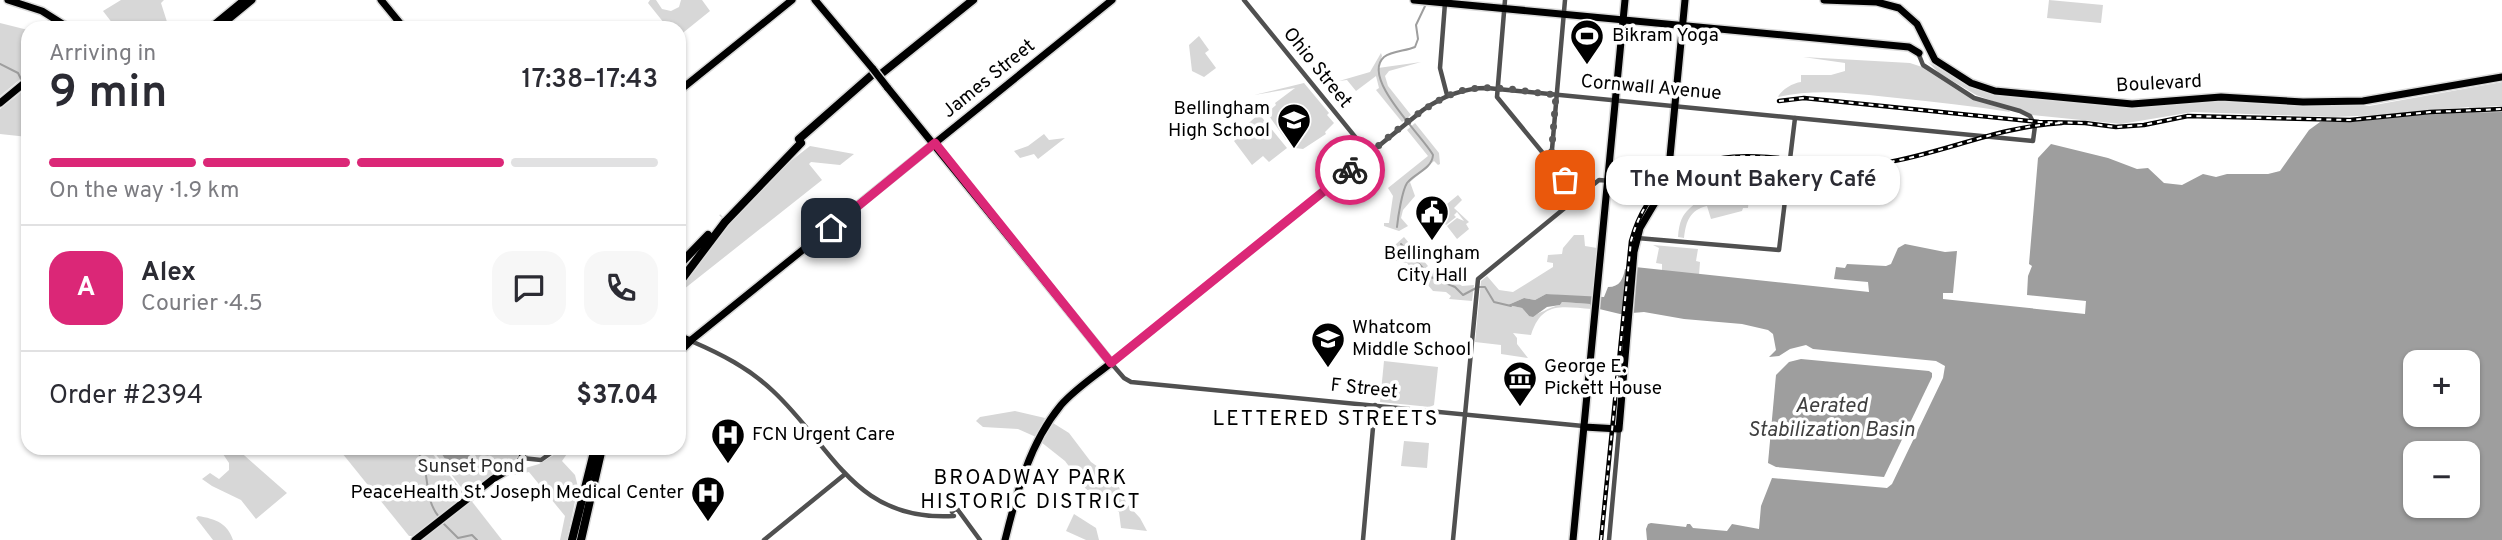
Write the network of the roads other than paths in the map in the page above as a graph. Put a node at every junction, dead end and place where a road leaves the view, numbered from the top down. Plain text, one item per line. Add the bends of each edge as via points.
1 (8, 0) edge
2 (244, 0) edge
3 (252, 0) edge
4 (381, 0) edge
5 (792, 0) edge
6 (817, 0) edge
7 (965, 0) edge
8 (973, 0) edge
9 (1112, 0) edge
10 (1244, 0) edge
11 (1414, 0) edge
12 (1565, 0) edge
13 (1625, 0) edge
14 (1685, 0) edge
15 (1824, 0) edge
16 (1421, 1) edge
17 (1445, 1) edge
18 (1430, 2) edge
19 (1505, 4) edge
20 (1564, 15) junction
21 (1623, 20) junction
22 (58, 21) edge
23 (218, 21) edge
24 (226, 21) edge
25 (398, 21) edge
26 (1682, 26) junction
27 (1925, 54) junction
28 (876, 73) junction
29 (2502, 77) edge
30 (21, 86) edge
31 (686, 86) edge
32 (887, 87) junction
33 (1496, 89) junction
34 (1447, 95) junction
35 (1556, 95) junction
36 (1615, 101) junction
37 (0, 103) edge
38 (900, 105) junction
39 (1674, 106) junction
40 (909, 111) junction
41 (1795, 118) junction
42 (934, 144) junction
43 (1369, 154) junction
44 (1553, 165) junction
45 (1608, 180) junction
46 (1665, 186) junction
47 (1579, 197) junction
48 (724, 220) junction
49 (708, 235) junction
50 (1637, 236) junction
51 (686, 257) edge
52 (686, 265) edge
53 (686, 273) edge
54 (686, 339) edge
55 (690, 341) junction
56 (686, 344) edge
57 (1111, 363) junction
58 (1376, 405) junction
59 (1465, 414) junction
60 (1584, 426) junction
61 (1615, 428) junction
62 (523, 455) edge
63 (548, 455) edge
64 (588, 455) edge
65 (593, 455) edge
66 (602, 455) edge
67 (522, 458) junction
68 (845, 475) junction
69 (580, 506) junction
70 (415, 540) edge
71 (572, 540) edge
72 (580, 540) edge
73 (764, 540) edge
74 (980, 540) edge
75 (1005, 540) edge
76 (1363, 540) edge
77 (1453, 540) edge
78 (1573, 540) edge
79 (1609, 540) edge

1 - 22 main road
2 - 23 main road
3 - 24 main road
4 - 25 main road
5 - 31 main road
6 - 28 main road
7 - 28 highway
8 - 28 highway
9 - 42 main road, James Street
10 - 43 street, Ohio Street
11 - 16 main road
12 - 20 street
13 - 21 main road
14 - 26 main road
15 - 27 main road, Boulevard via 1894,6 1914,19
16 - 18 main road
17 - 18 main road
17 - 19 main road
17 - 34 street via 1440,63
19 - 20 main road
19 - 33 street
20 - 21 main road
20 - 35 street
21 - 26 main road
21 - 36 main road
26 - 27 main road via 1909,47
26 - 39 main road
27 - 29 main road, Boulevard via 1971,83 1995,91 2132,104 2207,97 2363,101
27 - 41 street, Cornwall Avenue via 1922,64 1974,98 2023,112 2032,119 2033,141
28 - 32 main road, bridge
28 - 48 highway via 800,141
30 - 37 main road
32 - 38 main road
32 - 40 main road
33 - 34 street, Cornwall Avenue
33 - 35 street, Cornwall Avenue
33 - 44 street via 1497,97
34 - 43 street, Cornwall Avenue
35 - 36 street, Cornwall Avenue
35 - 44 street
36 - 39 street, Cornwall Avenue
36 - 45 main road
38 - 40 main road
38 - 42 main road
39 - 41 street, Cornwall Avenue
39 - 46 main road, bridge
40 - 42 main road
41 - 50 street via 1780,250
42 - 55 main road, James Street
42 - 57 main road
43 - 57 street, Cornwall Avenue
44 - 47 street
45 - 46 street, bridge
45 - 47 street via 1599,180
45 - 60 main road
46 - 50 main road
47 - 59 street via 1481,277
48 - 49 highway
48 - 53 highway
49 - 51 highway
49 - 52 highway
50 - 61 main road
54 - 55 main road
55 - 56 highway
55 - 68 street via 731,360 772,390
57 - 58 street, F Street via 1127,381
57 - 75 main road, Cornwall Avenue via 1063,403 1045,428 1020,481
58 - 59 street, F Street
58 - 76 street
59 - 60 street, F Street
59 - 77 street
60 - 61 main road, F Street
60 - 78 main road
61 - 79 street
62 - 67 main road
63 - 67 street via 541,460
64 - 69 highway
65 - 69 highway
66 - 72 highway
67 - 70 main road
68 - 73 street
68 - 74 street via 889,506 914,513 953,514
69 - 71 highway

